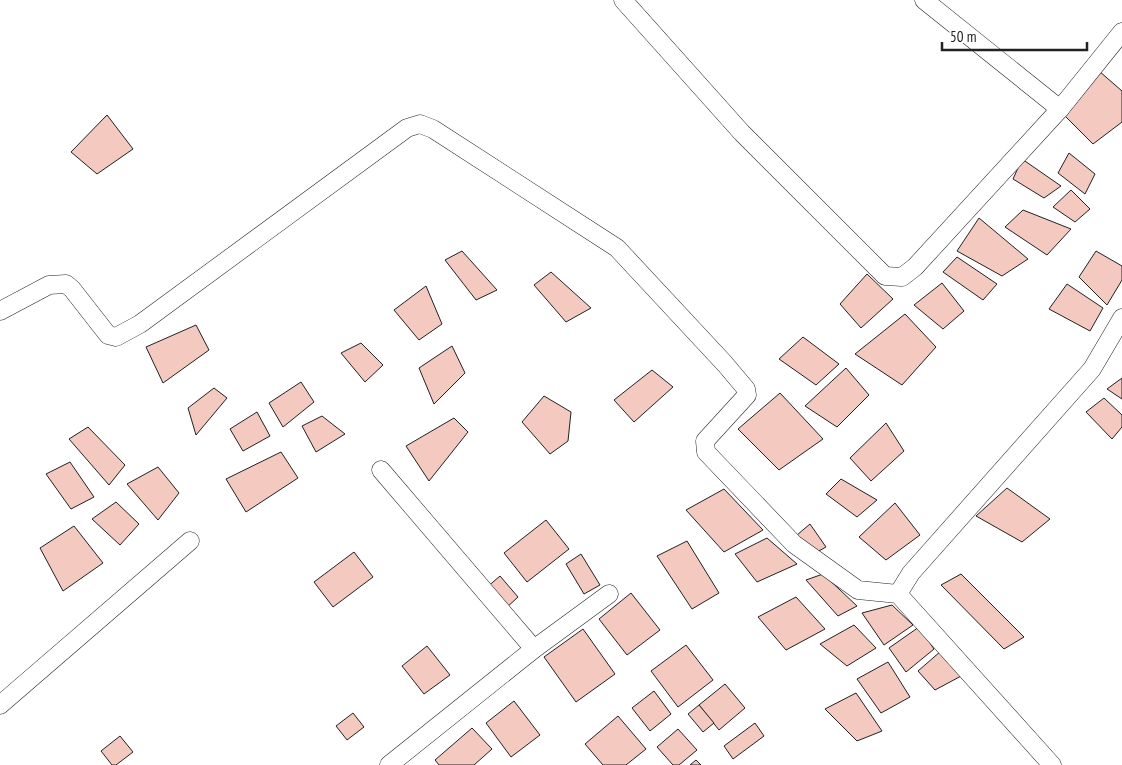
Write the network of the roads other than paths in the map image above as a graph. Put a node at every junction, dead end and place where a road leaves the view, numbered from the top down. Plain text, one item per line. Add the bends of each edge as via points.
1 (623, 0) edge
2 (924, 0) edge
3 (1122, 32) edge
4 (1060, 109) junction
5 (0, 311) edge
6 (1122, 318) edge
7 (381, 470) dead end
8 (190, 541) dead end
9 (609, 594) dead end
10 (898, 594) junction
11 (534, 649) junction
12 (0, 705) edge
13 (389, 765) edge
14 (1052, 765) edge

1 - 4 street via 742,134 885,276 902,276 915,267
2 - 4 street
3 - 4 street
5 - 10 street via 49,286 66,284 108,335 116,337 140,324 407,128 420,124 433,129 617,248 746,388 747,395 705,441 706,452 794,544 858,590
6 - 10 street via 1092,369 911,573
7 - 11 street
8 - 12 street
9 - 11 street
10 - 14 street
11 - 13 street

